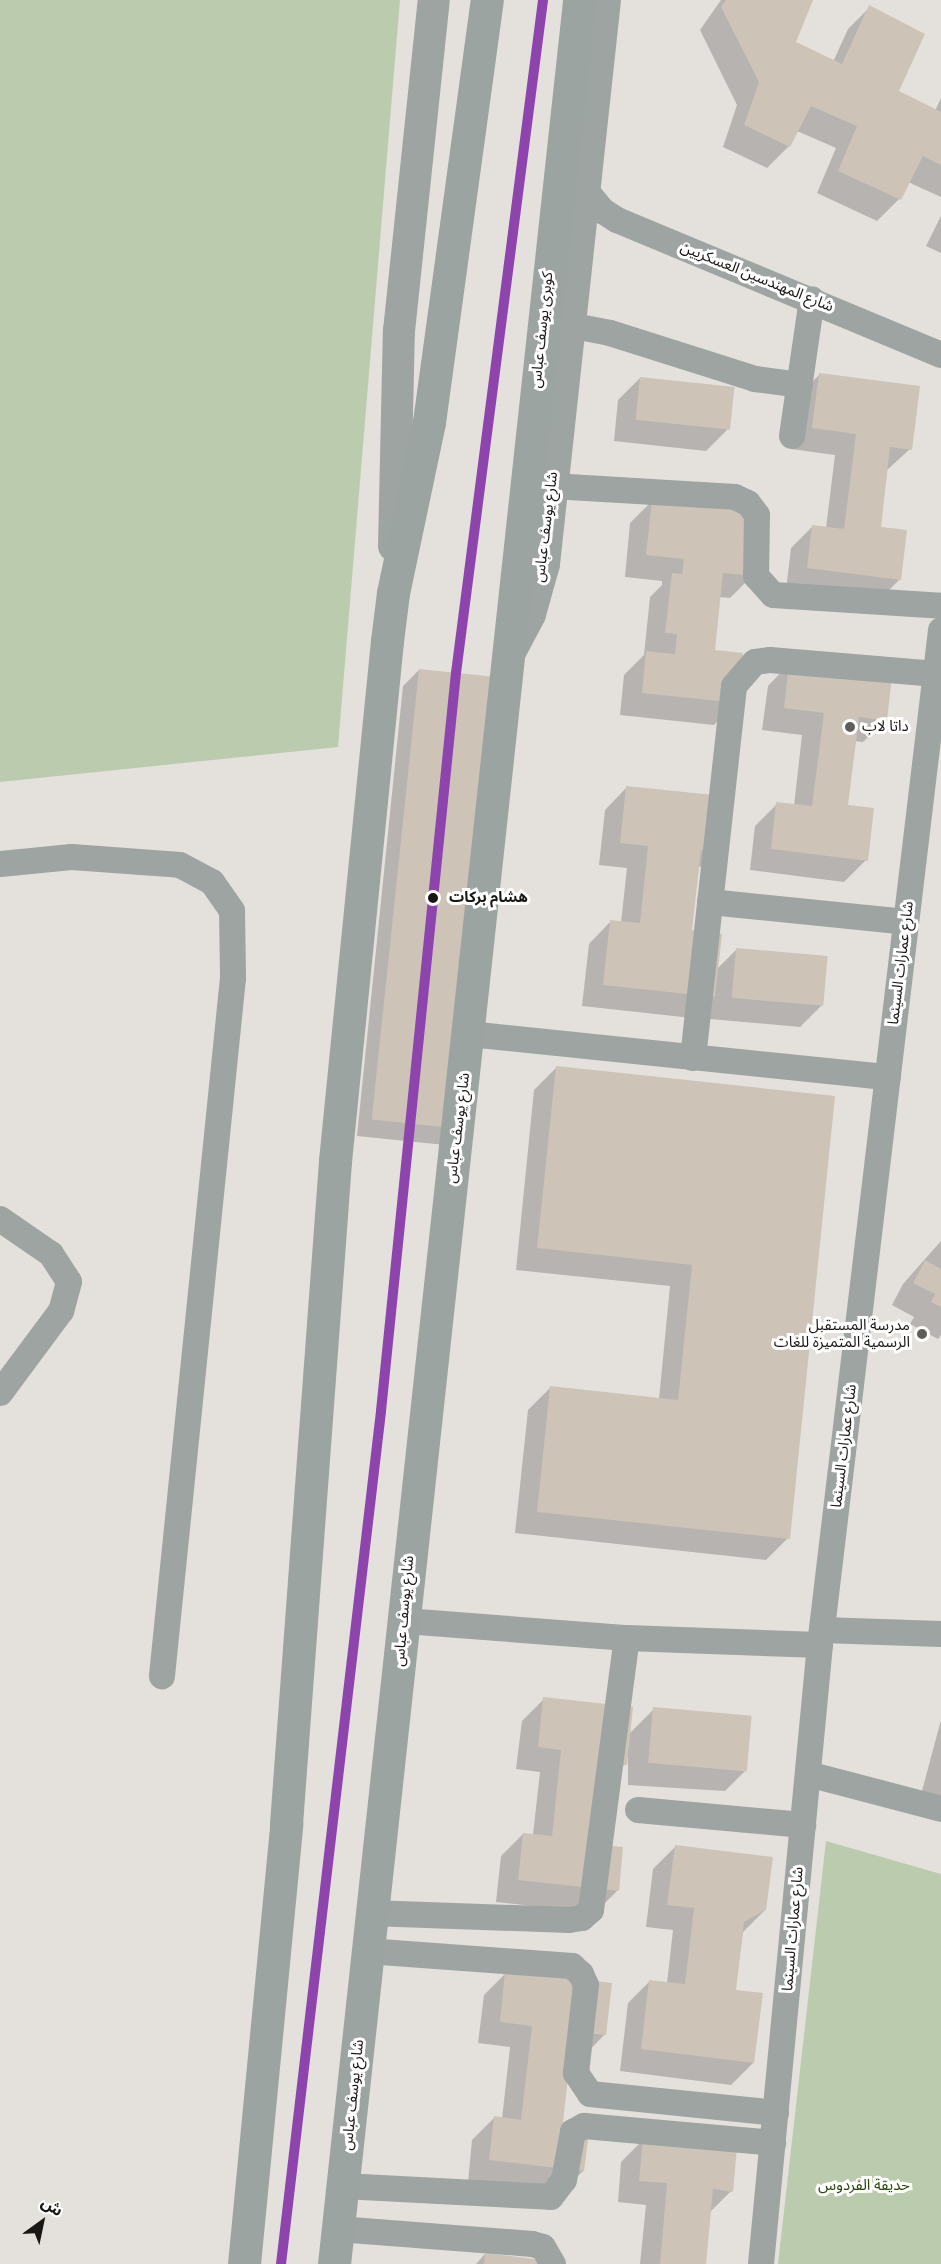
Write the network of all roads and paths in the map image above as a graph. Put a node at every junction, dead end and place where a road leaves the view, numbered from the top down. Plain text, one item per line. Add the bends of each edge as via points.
1 (434, 0) edge
2 (487, 0) edge
3 (579, 0) edge
4 (605, 0) edge
5 (582, 186) junction
6 (812, 299) junction
7 (569, 325) junction
8 (941, 355) edge
9 (800, 385) junction
10 (792, 436) dead end
11 (552, 486) junction
12 (393, 593) junction
13 (941, 606) edge
14 (941, 630) edge
15 (505, 660) junction
16 (936, 674) junction
17 (933, 742) edge
18 (0, 864) edge
19 (710, 902) junction
20 (906, 922) junction
21 (469, 1034) junction
22 (693, 1058) junction
23 (888, 1077) junction
24 (0, 1219) edge
25 (0, 1393) edge
26 (405, 1621) junction
27 (941, 1634) edge
28 (821, 1637) junction
29 (627, 1638) junction
30 (162, 1676) dead end
31 (808, 1774) junction
32 (941, 1809) edge
33 (638, 1810) dead end
34 (803, 1825) junction
35 (370, 1913) junction
36 (367, 1951) junction
37 (776, 2113) junction
38 (773, 2143) junction
39 (343, 2186) junction
40 (338, 2229) junction
41 (244, 2264) edge
42 (334, 2264) edge
43 (553, 2264) edge
44 (761, 2264) edge

1 - 12 street via 399,331
2 - 12 main road via 429,422
3 - 15 main road, كوبرى يوسف عباس
4 - 5 street, شارع يوسف عباس
5 - 6 street, شارع المهندسين العسكريين via 603,211 617,220
5 - 7 street, شارع يوسف عباس
6 - 8 street, شارع المهندسين العسكريين
6 - 9 street
7 - 9 street via 610,333 755,379
7 - 11 street, شارع يوسف عباس
9 - 10 street
11 - 13 street via 735,497 748,503 757,515 756,576 773,595
11 - 15 street, شارع يوسف عباس via 538,590 519,638
12 - 41 main road via 335,1161 286,1824
14 - 16 street, شارع عمارات السينما
15 - 21 main road, شارع يوسف عباس
16 - 17 street, شارع عمارات السينما
16 - 19 street via 770,660 755,662 743,672 735,686
17 - 20 street, شارع عمارات السينما
18 - 30 street via 72,857 180,865 212,882 225,895 232,911 233,978
19 - 20 street
19 - 22 street
20 - 23 street, شارع عمارات السينما
21 - 22 street
21 - 26 main road, شارع يوسف عباس
22 - 23 street
23 - 28 street, شارع عمارات السينما
24 - 25 street via 51,1254 69,1282 61,1311
26 - 29 street
26 - 35 main road, شارع يوسف عباس
27 - 28 street
28 - 29 street
28 - 31 street, شارع عمارات السينما
29 - 35 street via 591,1910 582,1918 569,1920
31 - 32 street
31 - 34 street, شارع عمارات السينما
33 - 34 street
34 - 37 street, شارع عمارات السينما
35 - 36 main road, شارع يوسف عباس
36 - 37 street via 572,1966 586,1985 576,2073 590,2094
36 - 39 main road, شارع يوسف عباس
37 - 38 street, شارع عمارات السينما
38 - 39 street via 584,2126 571,2138 564,2181 551,2197
38 - 44 street, شارع عمارات السينما
39 - 40 main road, شارع يوسف عباس
40 - 42 main road, شارع يوسف عباس
40 - 43 street via 532,2244 543,2247

